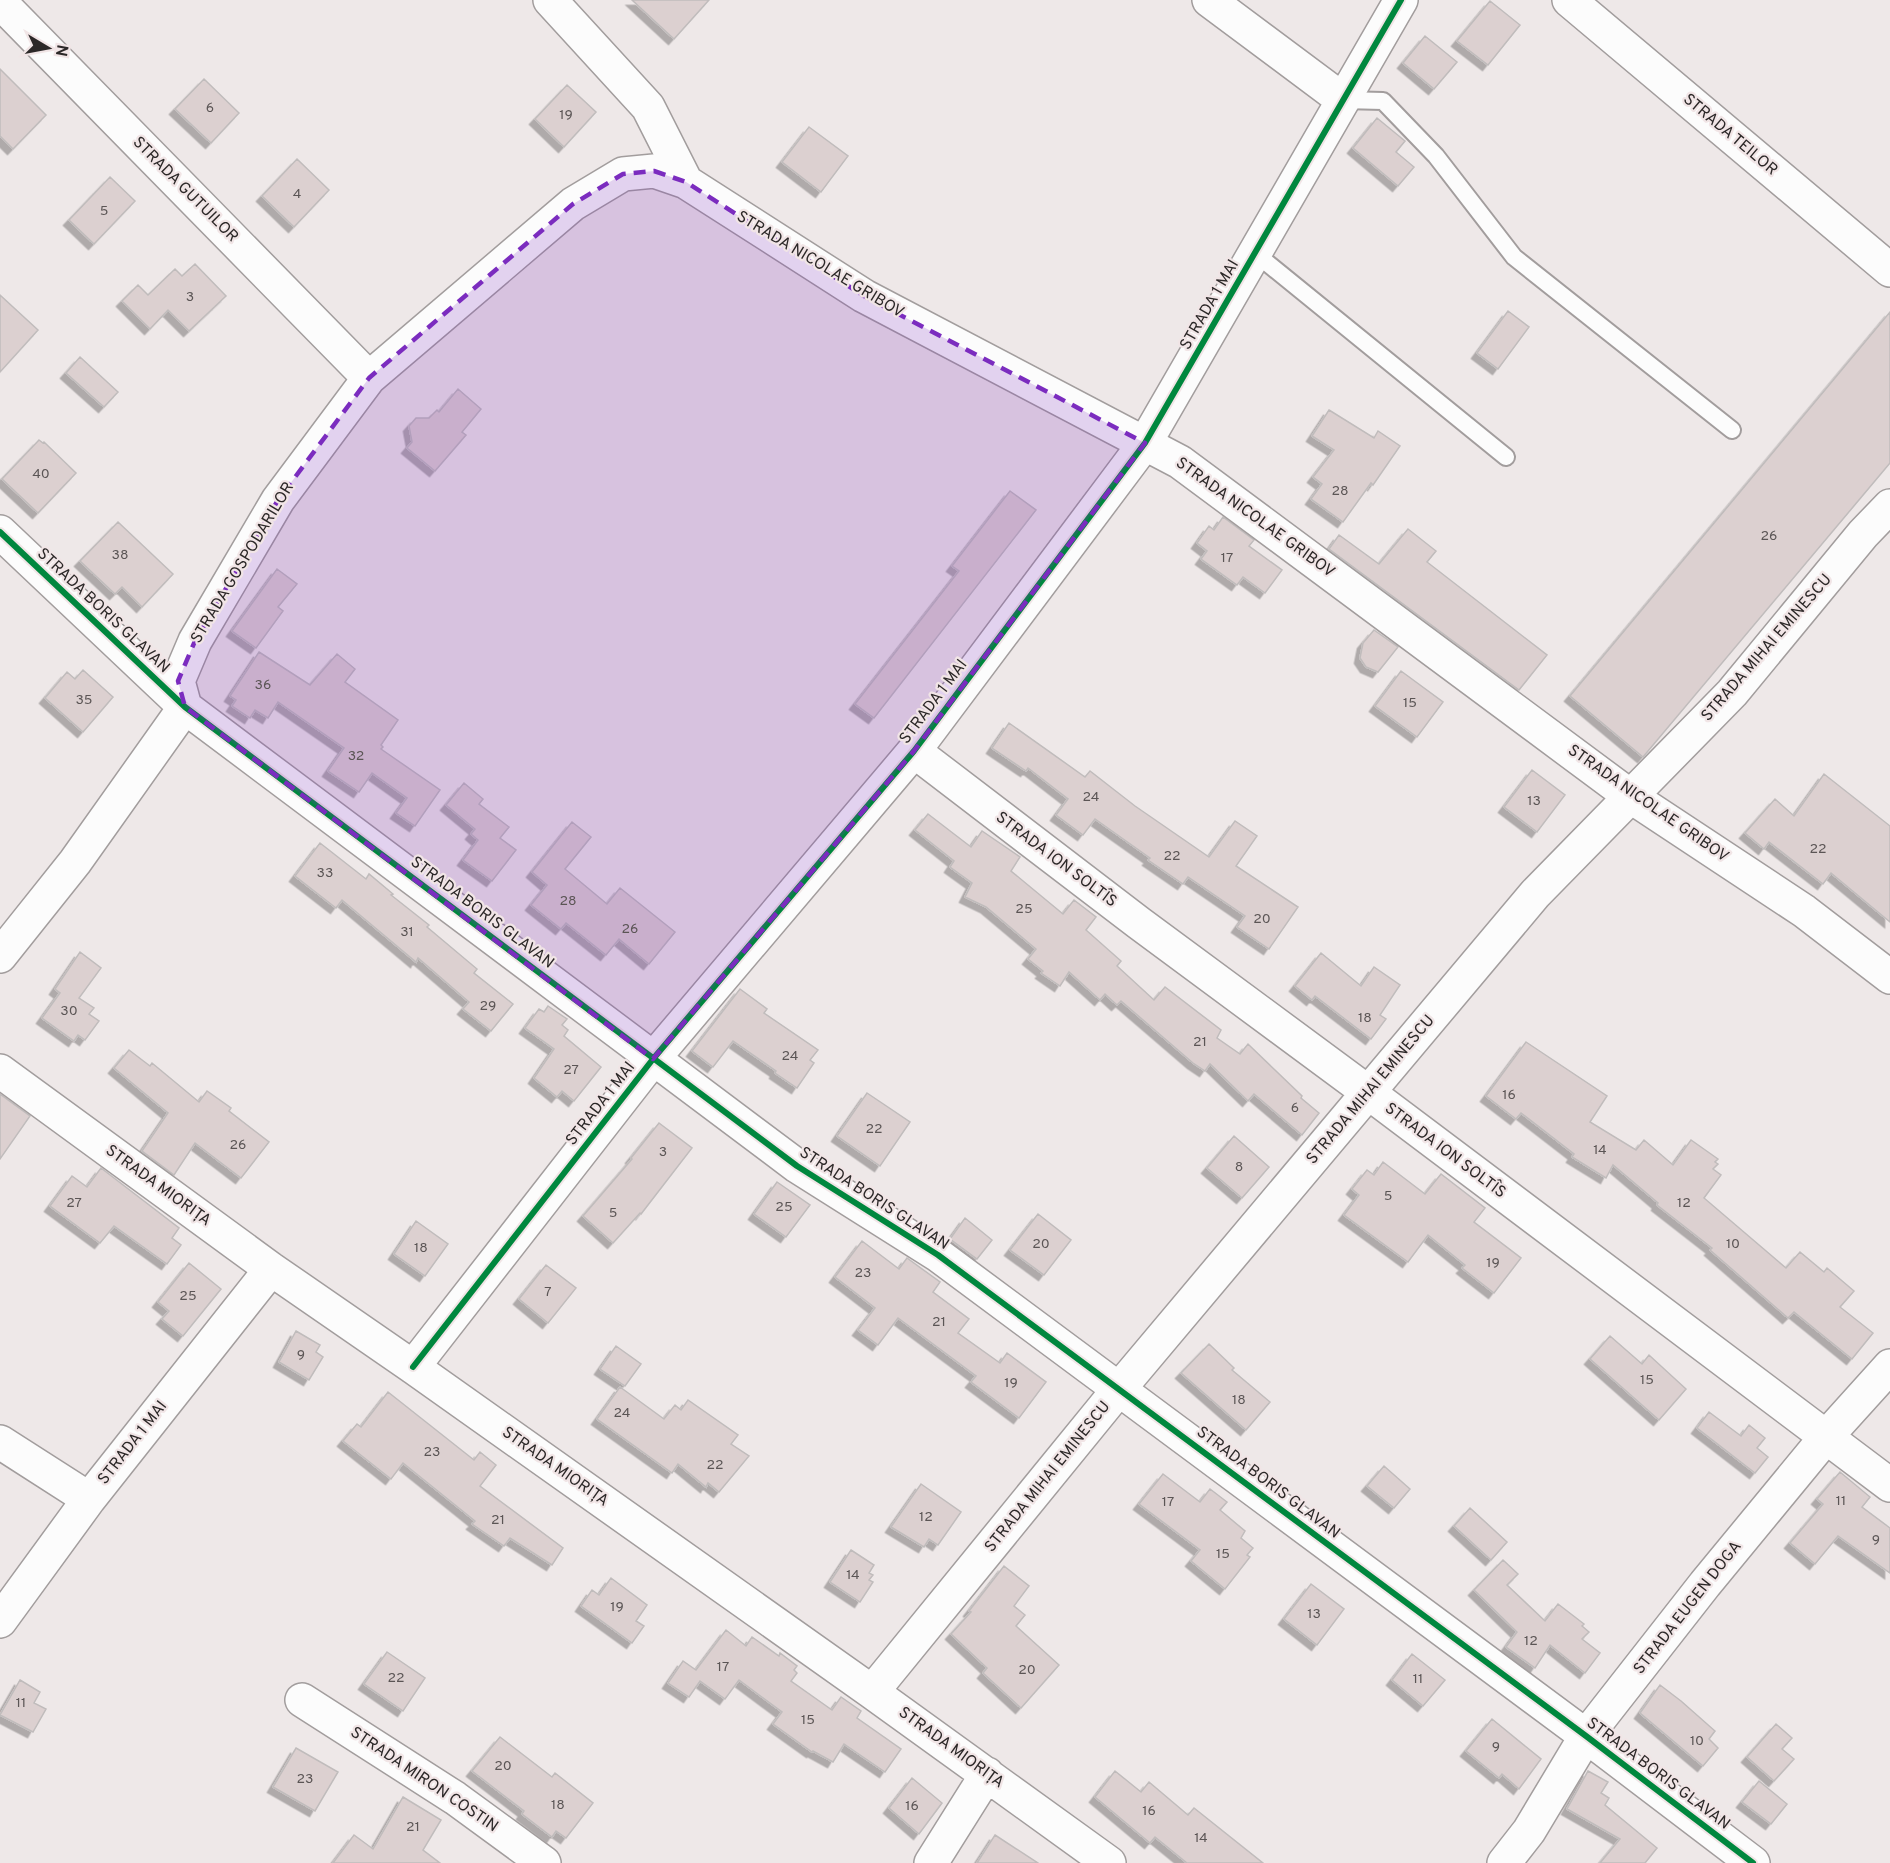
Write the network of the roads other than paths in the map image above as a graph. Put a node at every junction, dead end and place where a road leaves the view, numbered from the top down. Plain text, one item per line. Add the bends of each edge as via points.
1 (550, 0) edge
2 (1209, 0) edge
3 (1401, 0) edge
4 (1569, 0) edge
5 (0, 2) edge
6 (1343, 100) junction
7 (686, 182) junction
8 (1255, 253) junction
9 (1890, 270) edge
10 (369, 378) junction
11 (1732, 430) dead end
12 (1145, 443) junction
13 (1506, 457) dead end
14 (1890, 506) edge
15 (0, 532) edge
16 (185, 707) junction
17 (914, 751) junction
18 (1630, 796) junction
19 (0, 956) edge
20 (1890, 977) edge
21 (653, 1059) junction
22 (0, 1071) edge
23 (1369, 1093) junction
24 (271, 1269) junction
25 (1890, 1366) edge
26 (413, 1367) junction
27 (1119, 1389) junction
28 (1826, 1437) junction
29 (0, 1442) edge
30 (1890, 1485) edge
31 (89, 1498) junction
32 (0, 1621) edge
33 (872, 1692) junction
34 (302, 1700) dead end
35 (1586, 1736) junction
36 (987, 1774) junction
37 (544, 1863) edge
38 (931, 1863) edge
39 (1109, 1863) edge
40 (1504, 1863) edge
41 (1753, 1863) edge

1 - 7 street via 648,107
2 - 6 street
3 - 6 street, STRADA 1 MAI
4 - 9 street, STRADA TEILOR
5 - 10 street, STRADA GUTUILOR
6 - 8 street, STRADA 1 MAI
6 - 11 lane via 1383,101 1436,156 1514,257
7 - 10 street, STRADA GOSPODARILOR via 654,171 623,174 573,204
7 - 12 street, STRADA NICOLAE GRIBOV via 864,296
8 - 12 street, STRADA 1 MAI
8 - 13 lane
10 - 16 street, STRADA GOSPODARILOR via 278,500 195,641 178,681
12 - 17 street, STRADA 1 MAI
12 - 18 street, STRADA NICOLAE GRIBOV via 1180,462
14 - 18 street, STRADA MIHAI EMINESCU via 1732,693
15 - 16 street, STRADA BORIS GLAVAN
16 - 19 street via 75,862
16 - 21 street, STRADA BORIS GLAVAN
17 - 21 street, STRADA 1 MAI
17 - 23 street, STRADA ION SOLTÎS
18 - 20 street, STRADA NICOLAE GRIBOV via 1804,911
18 - 23 street, STRADA MIHAI EMINESCU via 1534,894
21 - 26 street, STRADA 1 MAI
21 - 27 street, STRADA BORIS GLAVAN via 797,1166 938,1255
22 - 24 street, STRADA MIORIȚA
23 - 27 street, STRADA MIHAI EMINESCU
23 - 28 street, STRADA ION SOLTÎS
24 - 26 street, STRADA MIORIȚA
24 - 31 street, STRADA 1 MAI
25 - 28 street, STRADA EUGEN DOGA
26 - 33 street, STRADA MIORIȚA
27 - 33 street, STRADA MIHAI EMINESCU
27 - 35 street, STRADA BORIS GLAVAN
28 - 30 street, STRADA ION SOLTÎS
28 - 35 street, STRADA EUGEN DOGA
29 - 31 street
31 - 32 street, STRADA 1 MAI
33 - 36 street, STRADA MIORIȚA
34 - 37 street, STRADA MIRON COSTIN via 455,1798
35 - 40 street, STRADA EUGEN DOGA
35 - 41 street, STRADA BORIS GLAVAN
36 - 38 street
36 - 39 street, STRADA MIORIȚA

